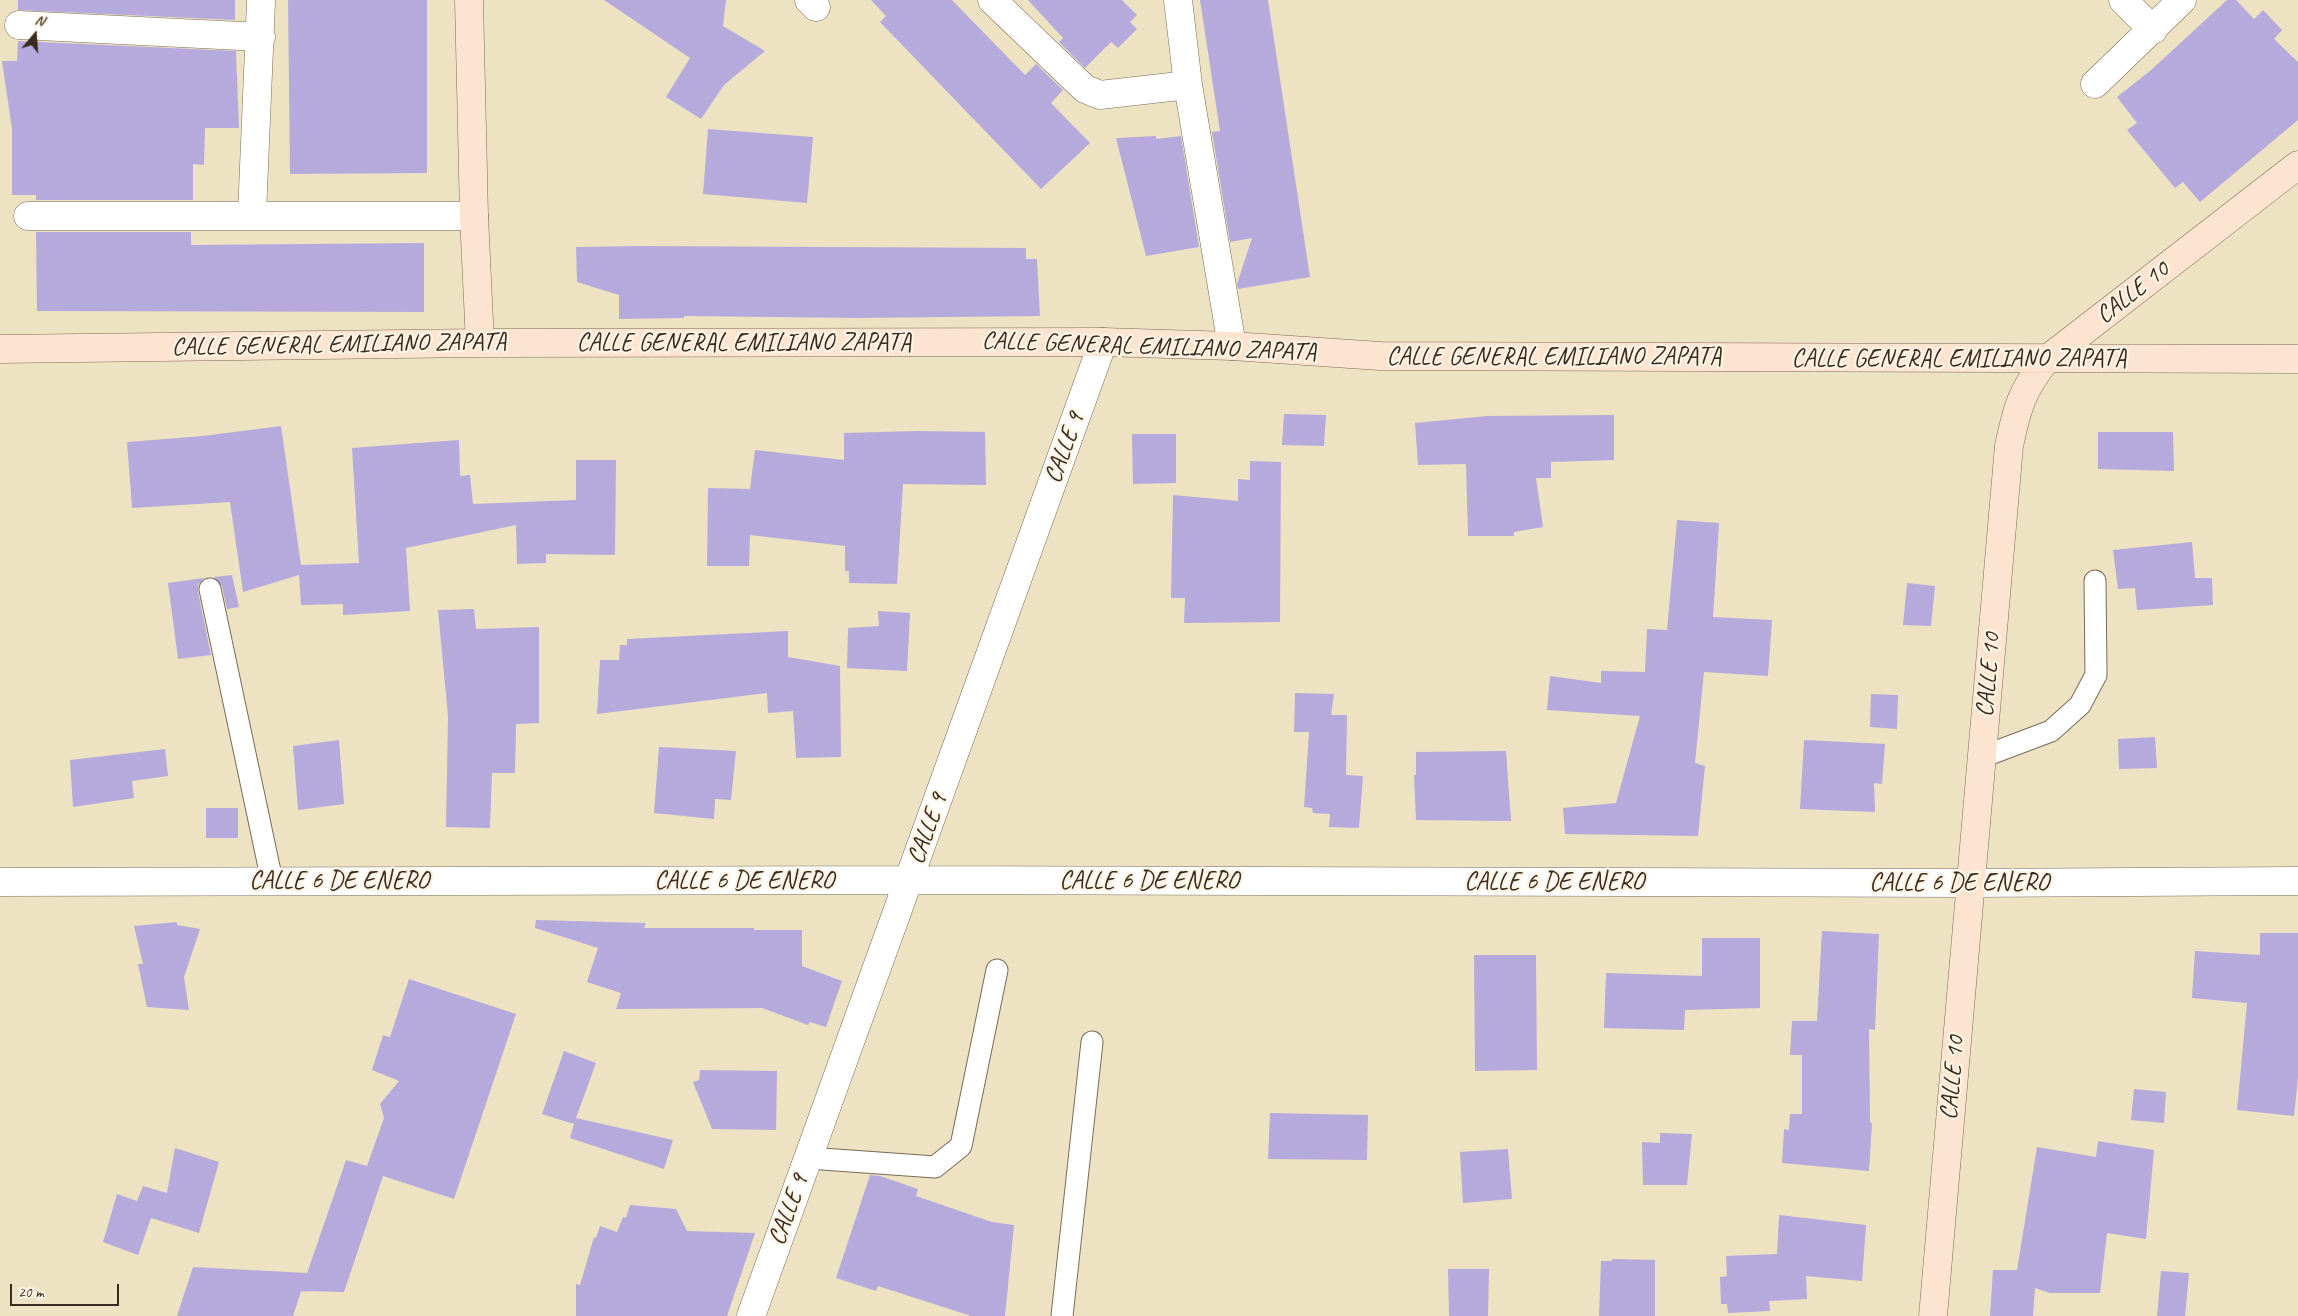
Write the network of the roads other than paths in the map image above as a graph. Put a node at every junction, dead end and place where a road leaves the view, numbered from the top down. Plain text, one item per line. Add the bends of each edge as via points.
1 (469, 0) edge
2 (992, 0) edge
3 (1178, 0) edge
4 (2124, 0) edge
5 (2182, 0) edge
6 (261, 2) dead end
7 (19, 25) dead end
8 (2153, 30) junction
9 (261, 37) junction
10 (2096, 84) dead end
11 (1188, 85) junction
12 (2298, 165) edge
13 (252, 214) junction
14 (28, 216) dead end
15 (474, 216) junction
16 (1103, 342) junction
17 (480, 343) junction
18 (1232, 346) junction
19 (0, 349) edge
20 (2298, 359) edge
21 (2046, 360) junction
22 (2095, 581) dead end
23 (210, 589) dead end
24 (1982, 757) junction
25 (910, 880) junction
26 (2298, 880) edge
27 (272, 881) junction
28 (0, 882) edge
29 (1970, 883) junction
30 (997, 970) dead end
31 (1092, 1042) dead end
32 (808, 1158) junction
33 (751, 1316) edge
34 (1062, 1316) edge
35 (1934, 1316) edge

1 - 15 street
2 - 11 street via 1085,89 1100,95
3 - 11 street
4 - 8 street
5 - 8 street
6 - 9 street
7 - 9 street
8 - 10 street
9 - 13 street
11 - 18 street
12 - 21 street, CALLE 10
13 - 14 street
13 - 15 street
15 - 17 street
16 - 17 street, CALLE GENERAL EMILIANO ZAPATA
16 - 18 street, CALLE GENERAL EMILIANO ZAPATA
16 - 25 street, CALLE 9
17 - 19 street, CALLE GENERAL EMILIANO ZAPATA
18 - 21 street, CALLE GENERAL EMILIANO ZAPATA via 1380,356
20 - 21 street, CALLE GENERAL EMILIANO ZAPATA
21 - 24 street, CALLE 10 via 2028,383 2016,412 2009,446
22 - 24 lane via 2096,675 2080,705 2051,731
23 - 27 lane
24 - 29 street, CALLE 10
25 - 27 street, CALLE 6 DE ENERO
25 - 29 street, CALLE 6 DE ENERO
25 - 32 street, CALLE 9
26 - 29 street, CALLE 6 DE ENERO
27 - 28 street, CALLE 6 DE ENERO
29 - 35 street, CALLE 10
30 - 32 lane via 961,1146 935,1168
31 - 34 lane
32 - 33 street, CALLE 9

